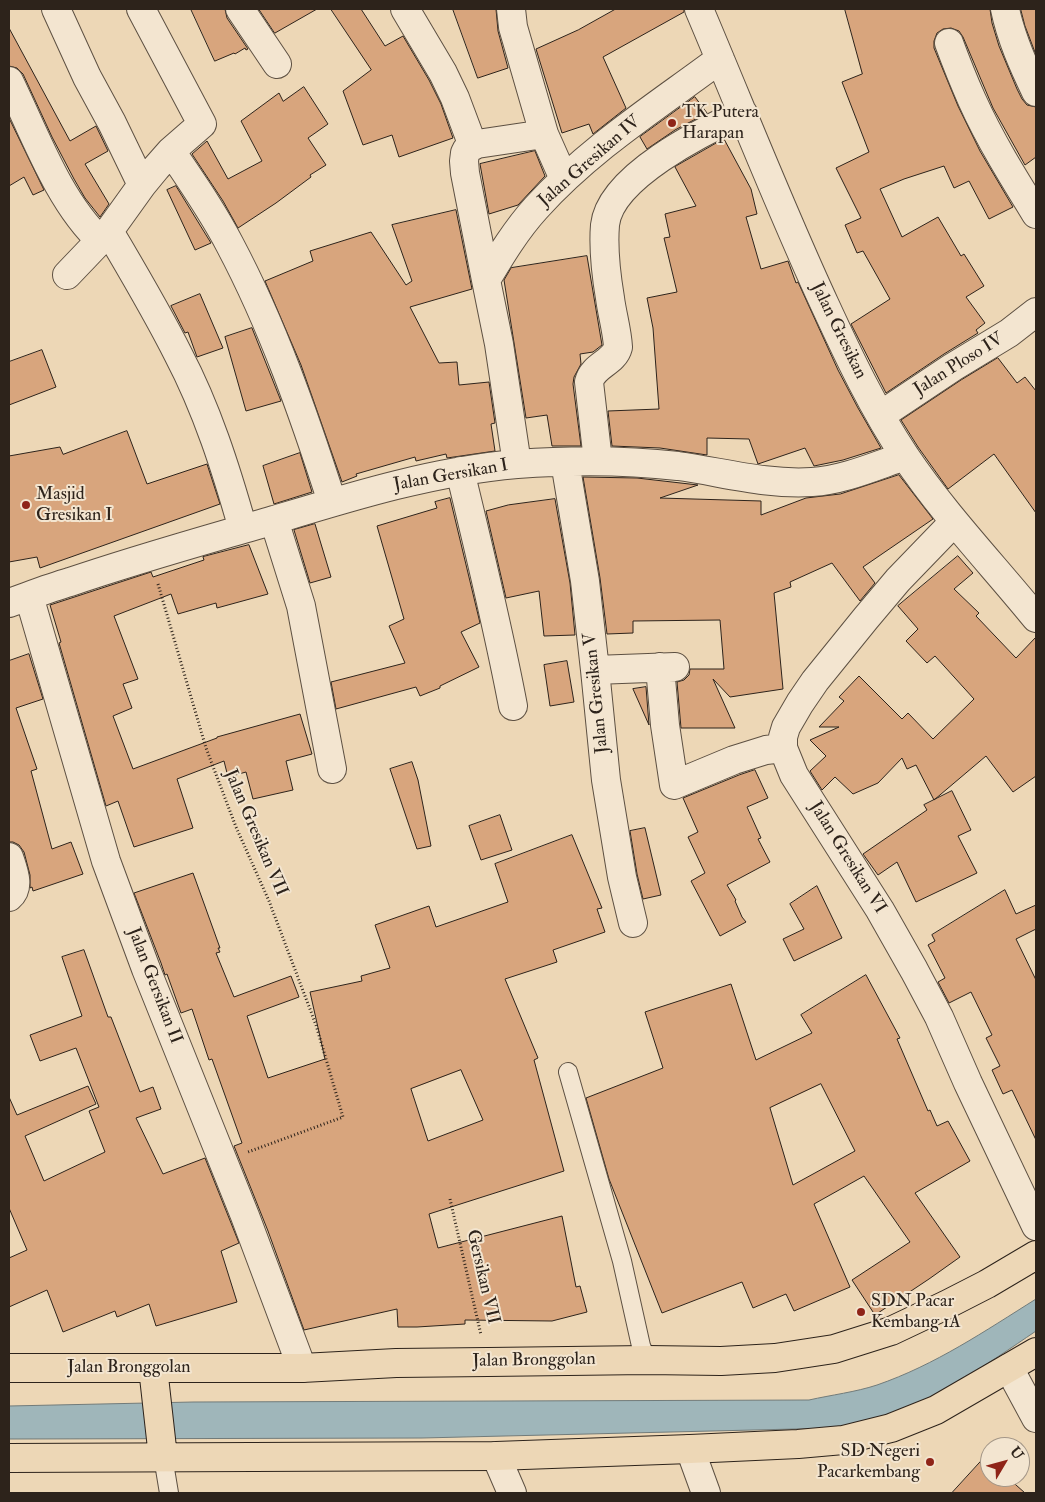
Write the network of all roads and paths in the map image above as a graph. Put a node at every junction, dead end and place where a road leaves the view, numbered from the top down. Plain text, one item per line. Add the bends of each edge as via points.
1 (56, 9) edge
2 (141, 9) edge
3 (240, 9) edge
4 (405, 9) edge
5 (511, 9) edge
6 (699, 9) edge
7 (1005, 9) edge
8 (948, 44) dead end
9 (720, 59) junction
10 (277, 64) dead end
11 (9, 81) edge
12 (1036, 92) edge
13 (743, 113) junction
14 (544, 134) junction
15 (473, 146) junction
16 (171, 151) junction
17 (564, 179) junction
18 (142, 185) junction
19 (1036, 214) edge
20 (105, 236) junction
21 (68, 275) dead end
22 (486, 280) junction
23 (1036, 312) edge
24 (881, 415) junction
25 (905, 456) junction
26 (598, 461) junction
27 (565, 462) junction
28 (517, 464) junction
29 (460, 471) junction
30 (332, 502) junction
31 (274, 520) junction
32 (954, 522) junction
33 (243, 529) junction
34 (150, 557) junction
35 (19, 599) edge
36 (1036, 618) edge
37 (595, 670) junction
38 (513, 706) dead end
39 (783, 748) junction
40 (332, 769) dead end
41 (9, 857) edge
42 (9, 897) edge
43 (632, 923) dead end
44 (568, 1072) dead end
45 (223, 1162) junction
46 (450, 1199) dead end
47 (1036, 1226) edge
48 (1036, 1255) edge
49 (1036, 1352) edge
50 (647, 1360) junction
51 (488, 1362) junction
52 (9, 1368) edge
53 (302, 1368) junction
54 (1009, 1368) junction
55 (154, 1371) junction
56 (1036, 1418) edge
57 (690, 1449) junction
58 (162, 1452) junction
59 (496, 1456) junction
60 (9, 1458) edge
61 (170, 1493) edge
62 (512, 1493) edge
63 (706, 1493) edge

1 - 18 street
2 - 16 street via 202,124
3 - 10 street
4 - 15 street via 443,73
5 - 14 street via 513,27
6 - 9 street, Jalan Gresikan
7 - 12 street via 1021,62
8 - 19 street via 987,130
9 - 13 street, Jalan Gresikan
9 - 17 street, Jalan Gresikan IV
11 - 20 street via 63,192 82,222
13 - 24 street, Jalan Gresikan via 804,261 856,372
13 - 26 street via 705,130 658,160 628,184 608,213 605,259 618,347 615,355 592,373 589,382
14 - 15 street
14 - 17 street
15 - 22 street via 465,153 465,172
16 - 18 street
16 - 30 street via 213,214 242,268 289,378
17 - 22 street, Jalan Gresikan IV via 508,242
18 - 20 street
20 - 21 street
20 - 33 street via 146,293 201,402
22 - 28 street
23 - 24 street, Jalan Ploso IV via 1009,333
24 - 25 street, Jalan Gresikan
25 - 26 street, Jalan Gersikan I via 837,478 812,482 764,479 678,466
25 - 32 street, Jalan Gresikan
26 - 27 street, Jalan Gersikan I
27 - 28 street, Jalan Gersikan I
27 - 37 street, Jalan Gresikan V
28 - 29 street, Jalan Gersikan I
29 - 30 street, Jalan Gersikan I
29 - 38 street
30 - 31 street, Jalan Gersikan I
31 - 33 street, Jalan Gersikan I
31 - 40 street via 301,606
32 - 36 street, Jalan Gresikan
32 - 39 street via 898,580 815,681 786,727
33 - 34 street, Jalan Gersikan I
34 - 35 street, Jalan Gersikan I
34 - 45 path, Jalan Gresikan VII via 206,748 236,827 270,900 316,1025 343,1117
35 - 45 street, Jalan Gersikan II via 106,861
37 - 39 street via 667,667 665,725 674,785 734,760
37 - 43 street, Jalan Gresikan V via 606,780
39 - 47 street, Jalan Gresikan VI via 794,775 880,910 939,1017
41 - 42 street via 16,884
44 - 50 lane
45 - 53 street, Jalan Gersikan II
46 - 51 path, Gersikan VII
48 - 50 main road, Jalan Bronggolan via 930,1312 891,1330 834,1349 775,1358
49 - 54 main road
50 - 51 main road, Jalan Bronggolan
51 - 53 main road, Jalan Bronggolan
52 - 55 main road, Jalan Bronggolan
53 - 55 main road, Jalan Bronggolan
54 - 56 street
54 - 57 main road via 936,1410 868,1434 798,1444
55 - 58 main road
57 - 59 main road
57 - 63 street
58 - 59 main road
58 - 60 main road
58 - 61 lane
59 - 62 street

